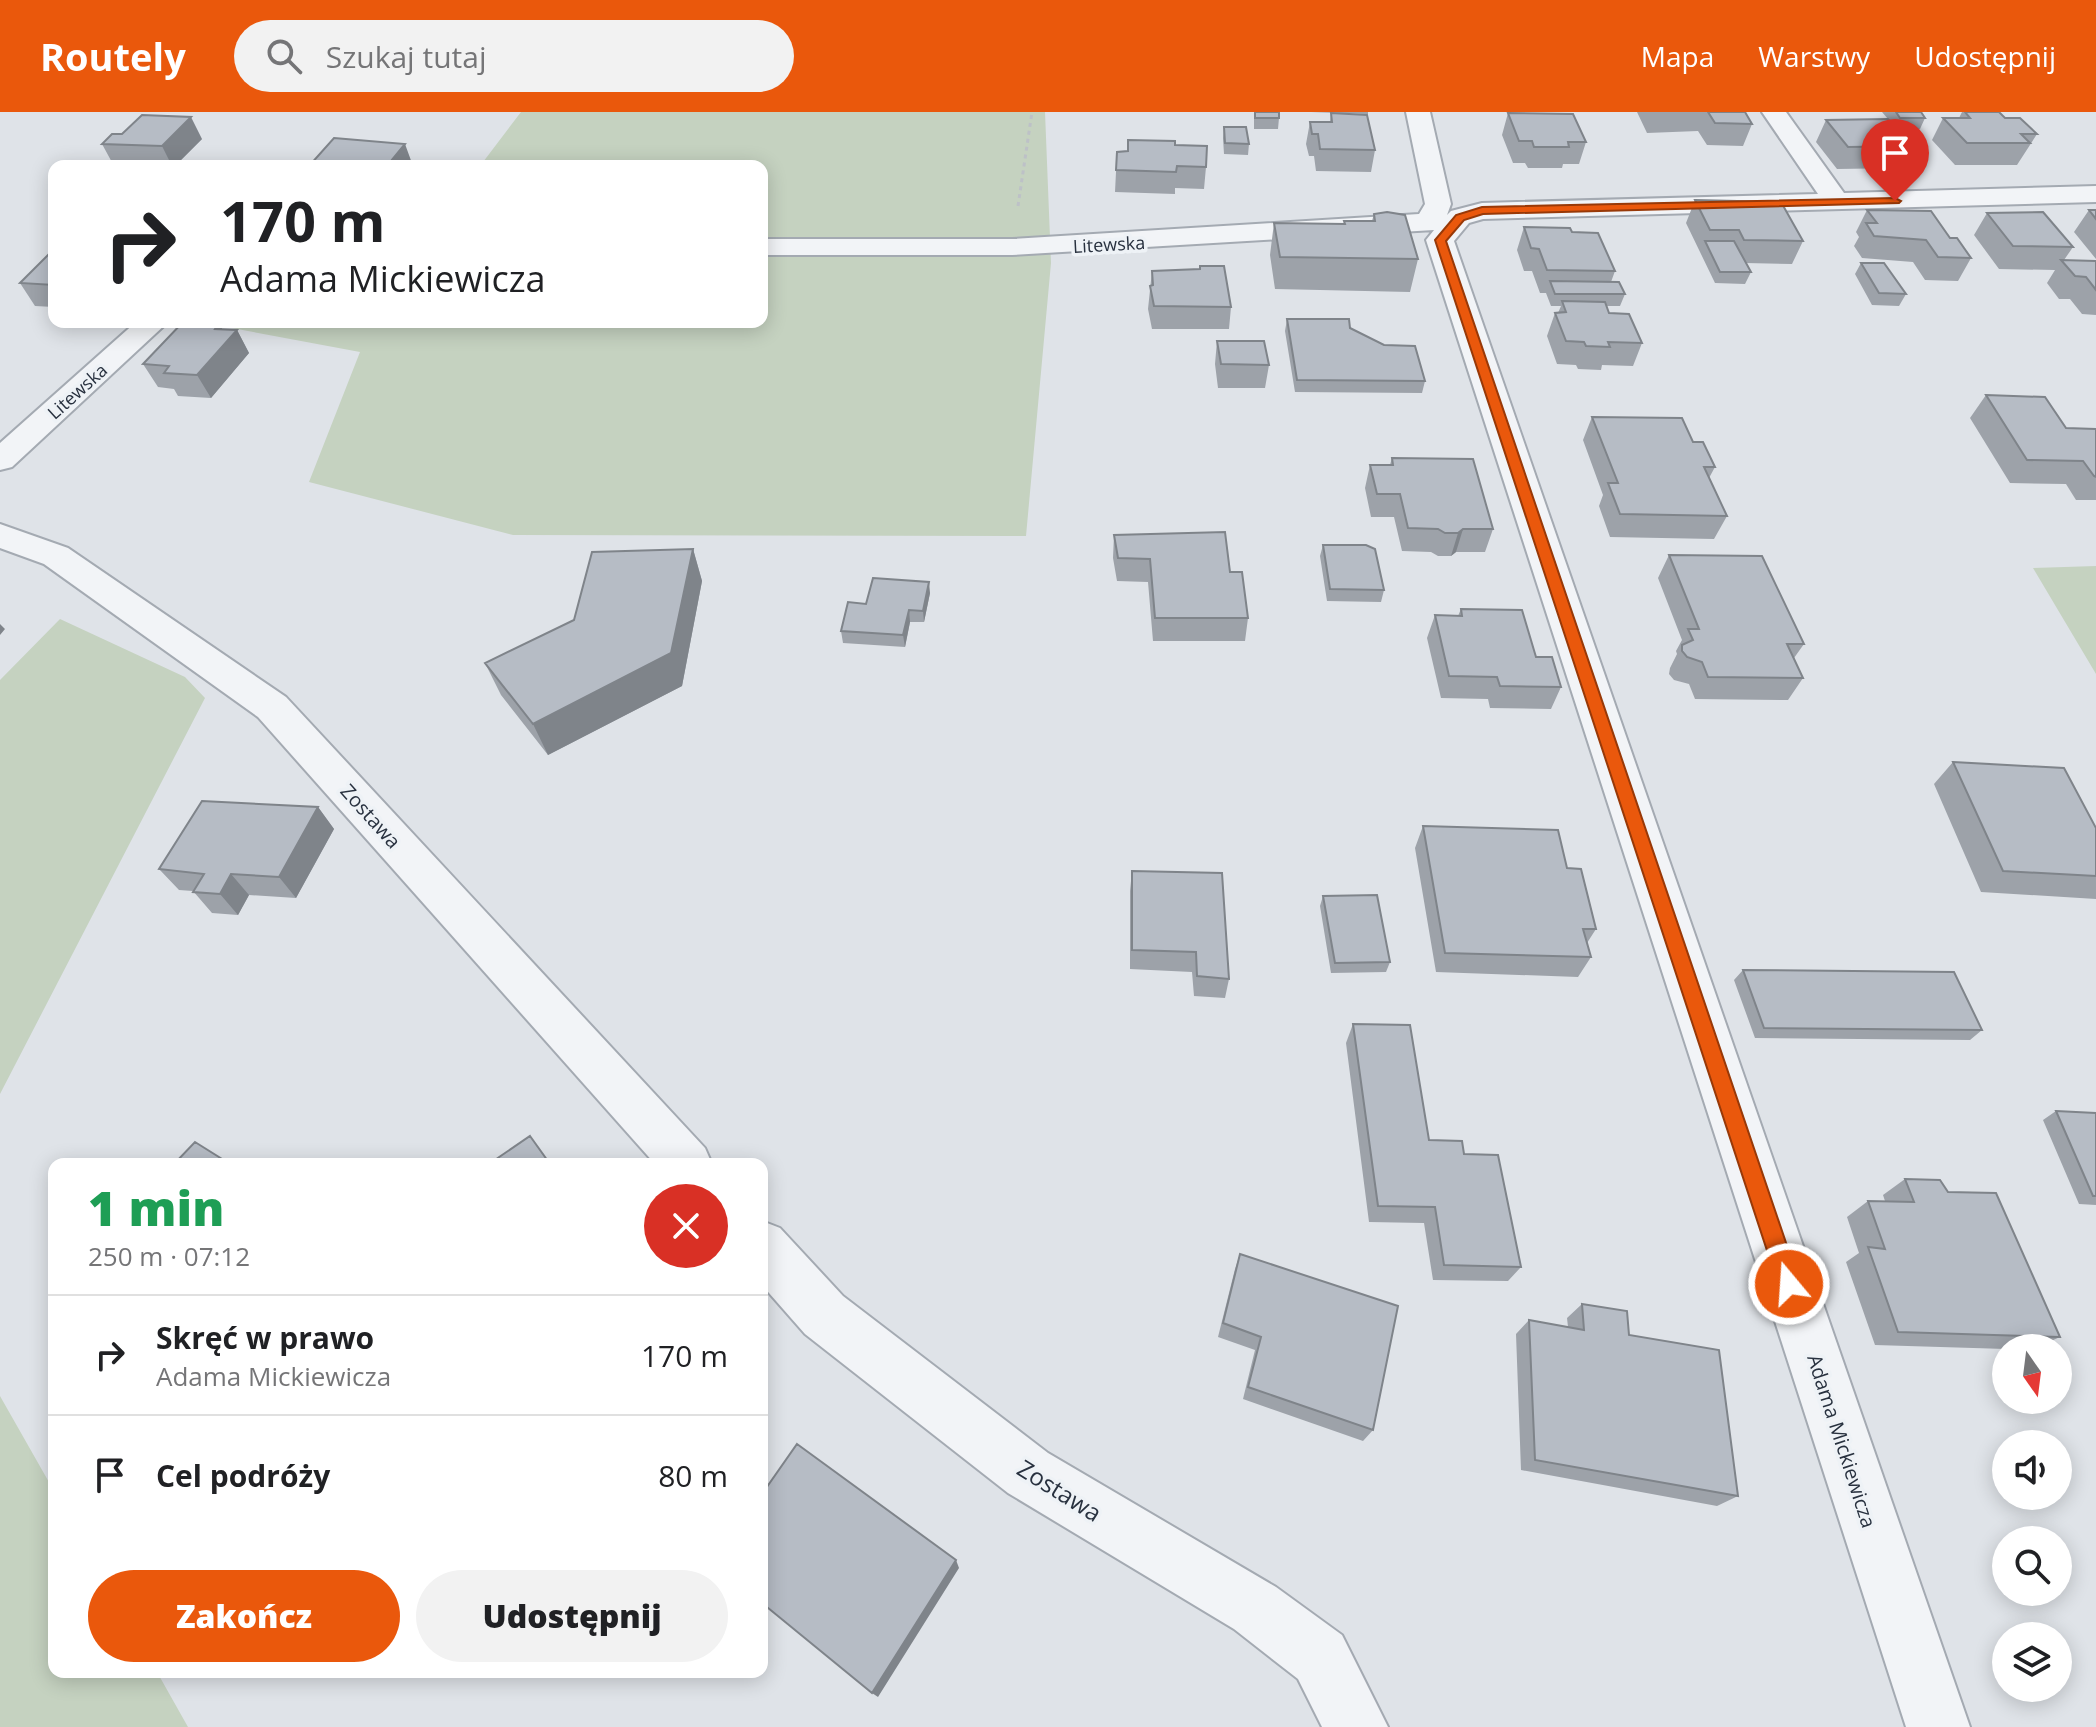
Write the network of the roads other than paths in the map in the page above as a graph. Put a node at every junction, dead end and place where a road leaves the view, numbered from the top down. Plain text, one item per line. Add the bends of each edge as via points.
1 (1418, 112) edge
2 (1774, 112) edge
3 (2096, 194) edge
4 (1838, 203) junction
5 (1441, 222) junction
6 (768, 247) edge
7 (146, 328) edge
8 (0, 460) edge
9 (0, 535) edge
10 (682, 1158) edge
11 (768, 1253) edge
12 (1356, 1727) edge
13 (1938, 1727) edge

1 - 5 street
2 - 4 street
3 - 4 street
4 - 5 street via 1482,211
5 - 6 street, Litewska via 1087,247
5 - 13 street, Adama Mickiewicza via 1440,240
7 - 8 street, Litewska
9 - 10 street, Zostawa via 56,556 272,707
11 - 12 street, Zostawa via 824,1315 1028,1473 1255,1608 1320,1657

